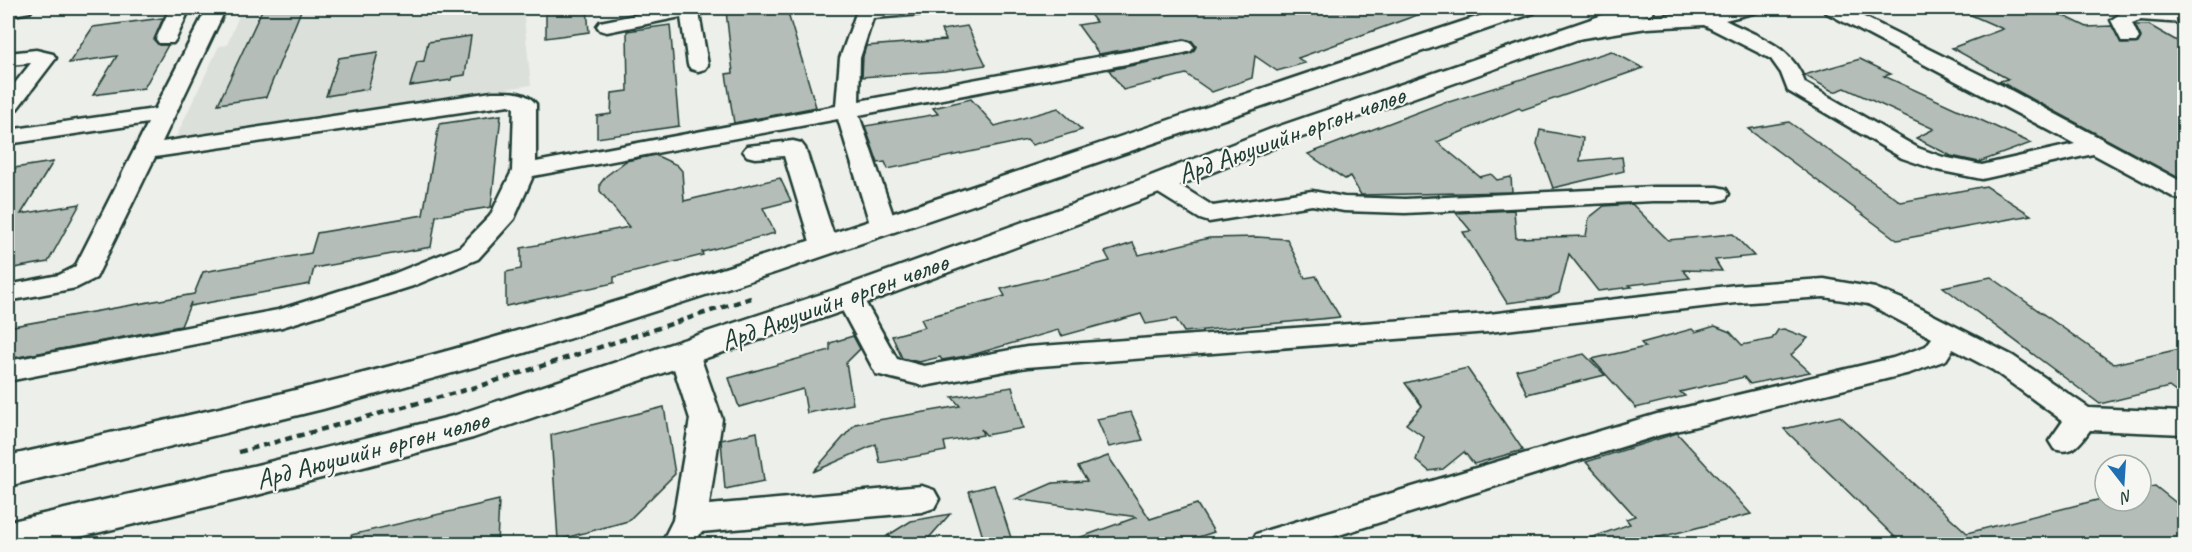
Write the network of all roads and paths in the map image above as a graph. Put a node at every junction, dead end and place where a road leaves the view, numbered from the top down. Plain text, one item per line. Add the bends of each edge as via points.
1 (23, 8) edge
2 (180, 8) edge
3 (216, 8) edge
4 (693, 8) edge
5 (923, 8) edge
6 (1526, 8) edge
7 (1644, 8) edge
8 (1750, 8) edge
9 (1832, 8) edge
10 (8, 9) edge
11 (866, 10) edge
12 (2131, 11) edge
13 (2184, 17) edge
14 (1707, 19) junction
15 (607, 26) dead end
16 (1570, 34) junction
17 (2129, 38) dead end
18 (166, 39) dead end
19 (1184, 47) dead end
20 (8, 59) edge
21 (698, 65) dead end
22 (1304, 82) junction
23 (9, 104) edge
24 (1236, 106) junction
25 (1353, 110) junction
26 (847, 112) junction
27 (165, 114) junction
28 (1281, 135) junction
29 (8, 137) edge
30 (2096, 146) junction
31 (146, 151) junction
32 (754, 151) dead end
33 (524, 171) junction
34 (1159, 183) junction
35 (2184, 193) edge
36 (1717, 194) dead end
37 (883, 224) junction
38 (824, 245) junction
39 (8, 293) edge
40 (849, 297) junction
41 (1948, 335) junction
42 (507, 346) junction
43 (684, 353) junction
44 (8, 371) edge
45 (522, 407) junction
46 (2184, 423) edge
47 (8, 471) edge
48 (922, 499) dead end
49 (684, 532) edge
50 (8, 538) edge
51 (1268, 544) edge

1 - 10 street
2 - 18 street
3 - 27 street
4 - 15 street
4 - 21 street
5 - 11 street
6 - 22 main road, Ард Аюушийн өргөн чөлөө
7 - 16 main road, Ард Аюушийн өргөн чөлөө
8 - 14 street
9 - 30 street
11 - 26 street via 850,58
12 - 13 street
12 - 17 street via 2121,20
14 - 16 street via 1647,22
14 - 30 street via 1778,55 1796,86 1910,153 1937,163 1982,172
16 - 25 main road, Ард Аюушийн өргөн чөлөө
19 - 26 street
20 - 23 street via 46,58
22 - 24 main road, Ард Аюушийн өргөн чөлөө
22 - 25 main road via 1301,91 1317,107
24 - 28 main road via 1263,106 1286,113 1289,127
24 - 37 main road, Ард Аюушийн өргөн чөлөө
25 - 28 main road, Ард Аюушийн өргөн чөлөө
26 - 33 street
26 - 37 street
27 - 29 street
27 - 31 street
28 - 34 main road, Ард Аюушийн өргөн чөлөө
30 - 35 street
31 - 33 street via 512,98 525,104
31 - 39 street via 86,272 66,282
32 - 38 street via 793,148
33 - 44 street via 501,219 469,253 403,280 282,318
34 - 36 street via 1209,214 1312,198 1344,204 1405,206
34 - 40 main road, Ард Аюушийн өргөн чөлөө
37 - 38 main road, Ард Аюушийн өргөн чөлөө
38 - 42 main road, Ард Аюушийн өргөн чөлөө
40 - 41 street via 886,367 924,376 1027,357 1489,323 1736,294 1824,288 1875,297
40 - 43 main road, Ард Аюушийн өргөн чөлөө
41 - 46 street via 2002,363 2074,430
41 - 51 street via 1936,353 1900,366 1657,425
42 - 45 path
42 - 47 main road, Ард Аюушийн өргөн чөлөө via 340,392
43 - 45 main road, Ард Аюушийн өргөн чөлөө
43 - 49 street via 706,419
45 - 50 main road, Ард Аюушийн өргөн чөлөө via 459,428
48 - 49 street

